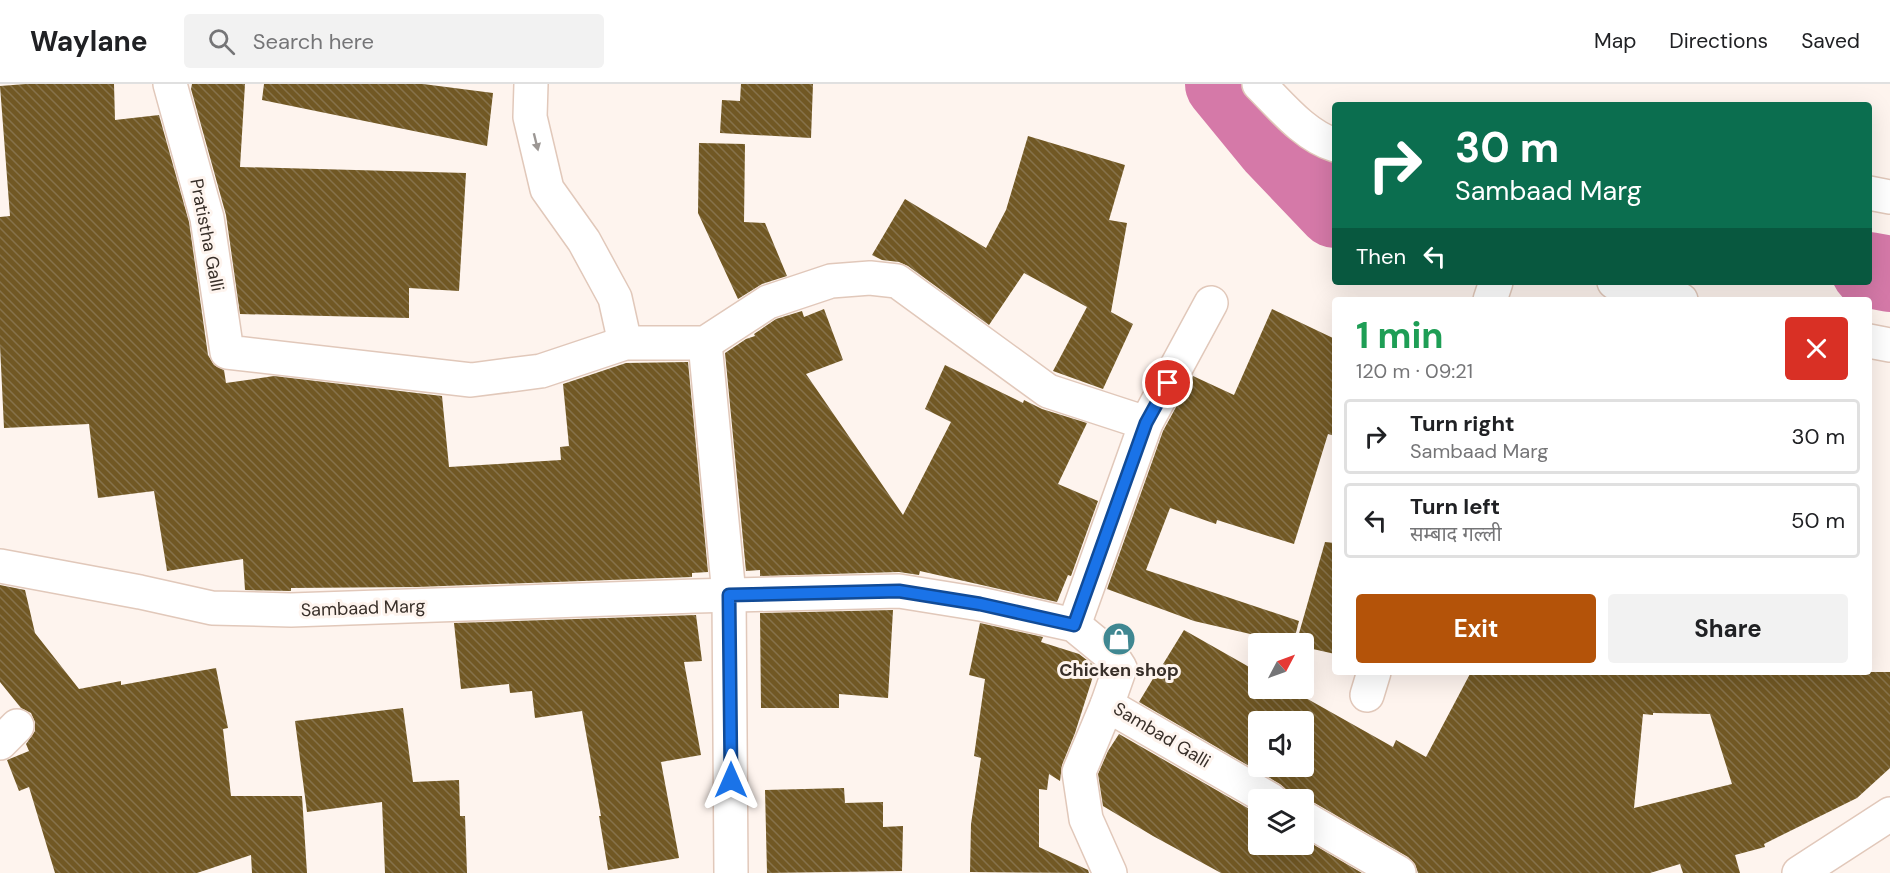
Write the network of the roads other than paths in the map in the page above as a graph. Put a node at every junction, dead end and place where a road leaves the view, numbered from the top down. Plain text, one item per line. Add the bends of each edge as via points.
1 (170, 84) edge
2 (531, 84) edge
3 (1259, 84) edge
4 (1332, 144) edge
5 (1872, 194) edge
6 (1890, 197) edge
7 (1619, 285) edge
8 (1667, 297) edge
9 (1211, 303) dead end
10 (1872, 342) edge
11 (625, 343) junction
12 (705, 343) junction
13 (1890, 345) edge
14 (1146, 423) junction
15 (0, 566) edge
16 (729, 595) junction
17 (1074, 625) junction
18 (1107, 705) junction
19 (1253, 789) edge
20 (1890, 814) edge
21 (1314, 824) edge
22 (731, 873) edge
23 (1110, 873) edge
24 (1399, 873) edge
25 (1798, 873) edge

1 - 11 street, Pratistha Galli via 207,219 227,352 471,380 541,371
2 -> 11 street via 530,117 547,189 584,241 615,298
3 - 4 street via 1296,120 1322,141
5 - 6 street
7 - 8 street
9 - 14 street
10 - 13 street
11 - 12 street
12 - 14 street via 768,302 831,281 897,281 1048,391
12 - 16 street
14 - 17 street
15 - 16 street, Sambaad Marg via 212,608 235,609 315,610
16 - 17 street, Sambaad Marg via 899,591
16 - 22 street
17 - 18 street, Sambad Galli via 1113,657 1120,668
18 - 19 street, Sambad Galli
18 - 23 street via 1079,772 1086,819
20 - 25 street
21 - 24 street

